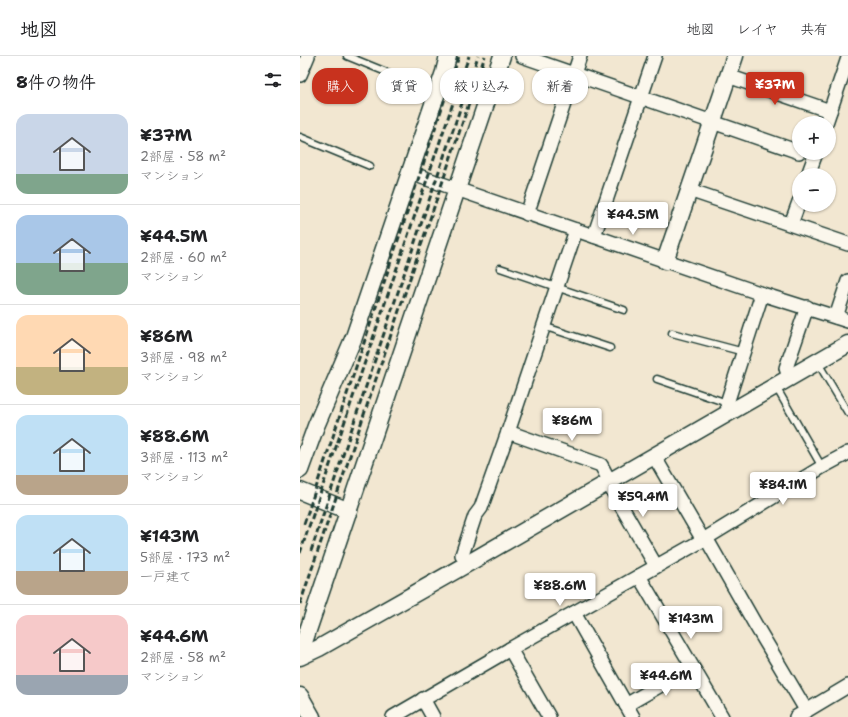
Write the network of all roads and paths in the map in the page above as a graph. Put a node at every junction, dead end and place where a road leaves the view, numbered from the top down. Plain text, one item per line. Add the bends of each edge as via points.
1 (308, 56) edge
2 (347, 56) edge
3 (448, 56) edge
4 (502, 56) edge
5 (522, 56) edge
6 (580, 56) edge
7 (654, 56) edge
8 (734, 56) edge
9 (848, 58) edge
10 (376, 68) edge
11 (557, 68) edge
12 (576, 68) edge
13 (300, 75) edge
14 (728, 76) junction
15 (588, 79) edge
16 (641, 97) junction
17 (564, 104) edge
18 (826, 116) edge
19 (828, 116) edge
20 (712, 122) junction
21 (300, 136) edge
22 (792, 150) edge
23 (370, 166) dead end
24 (410, 173) junction
25 (458, 190) junction
26 (689, 190) junction
27 (796, 212) edge
28 (527, 214) junction
29 (792, 224) junction
30 (576, 230) junction
31 (594, 236) junction
32 (848, 244) edge
33 (665, 261) junction
34 (500, 268) dead end
35 (848, 281) edge
36 (556, 287) junction
37 (762, 294) junction
38 (806, 307) junction
39 (624, 310) dead end
40 (842, 319) edge
41 (543, 326) junction
42 (672, 333) dead end
43 (848, 344) edge
44 (610, 348) dead end
45 (744, 352) junction
46 (818, 362) junction
47 (789, 378) junction
48 (657, 379) dead end
49 (775, 386) junction
50 (729, 408) junction
51 (848, 413) edge
52 (508, 432) junction
53 (848, 453) edge
54 (654, 456) junction
55 (822, 467) junction
56 (300, 470) edge
57 (609, 482) junction
58 (300, 491) edge
59 (348, 511) junction
60 (705, 539) junction
61 (468, 564) junction
62 (656, 566) junction
63 (639, 576) junction
64 (574, 613) junction
65 (510, 649) junction
66 (300, 656) edge
67 (692, 667) junction
68 (848, 686) edge
69 (300, 696) edge
70 (422, 699) junction
71 (626, 705) junction
72 (801, 714) edge
73 (312, 717) edge
74 (393, 717) edge
75 (433, 717) edge
76 (549, 717) edge
77 (633, 717) edge
78 (722, 717) edge

1 - 13 street
2 - 10 lane
3 - 24 street
4 - 25 street
5 - 11 street
6 - 12 street
7 - 16 street
8 - 14 street
9 - 19 street
14 - 18 street
14 - 20 street
15 - 16 street
16 - 20 street
16 - 31 street
17 - 28 street
20 - 22 street
20 - 26 street
21 - 23 lane
24 - 25 street
24 - 56 street via 354,337
25 - 28 street
25 - 59 street
26 - 29 street
26 - 33 street
27 - 29 street
28 - 30 street
29 - 32 street
30 - 31 street
30 - 36 street
31 - 33 street
33 - 37 street
34 - 36 lane
35 - 40 street
36 - 39 lane
36 - 41 street
37 - 38 street
37 - 45 street
38 - 40 street
38 - 47 street via 786,368
41 - 44 lane
41 - 52 street
42 - 45 lane
43 - 46 street
45 - 50 street
46 - 47 street
46 - 51 lane
47 - 49 street
48 - 50 lane
49 - 50 street
49 - 55 lane
50 - 54 street
52 - 57 street via 601,465
52 - 61 street via 462,555
53 - 55 street
54 - 57 street
54 - 60 street
55 - 60 street
57 - 61 street
57 - 62 street
58 - 59 street
59 - 66 street
60 - 62 street
60 - 72 street via 755,624
61 - 66 street via 319,648
62 - 63 street
63 - 64 street
63 - 67 street
64 - 65 street
64 - 71 street
65 - 70 street
65 - 76 street
67 - 71 street
67 - 78 street
68 - 72 street
69 - 73 street
70 - 74 street
70 - 75 street
71 - 77 street

